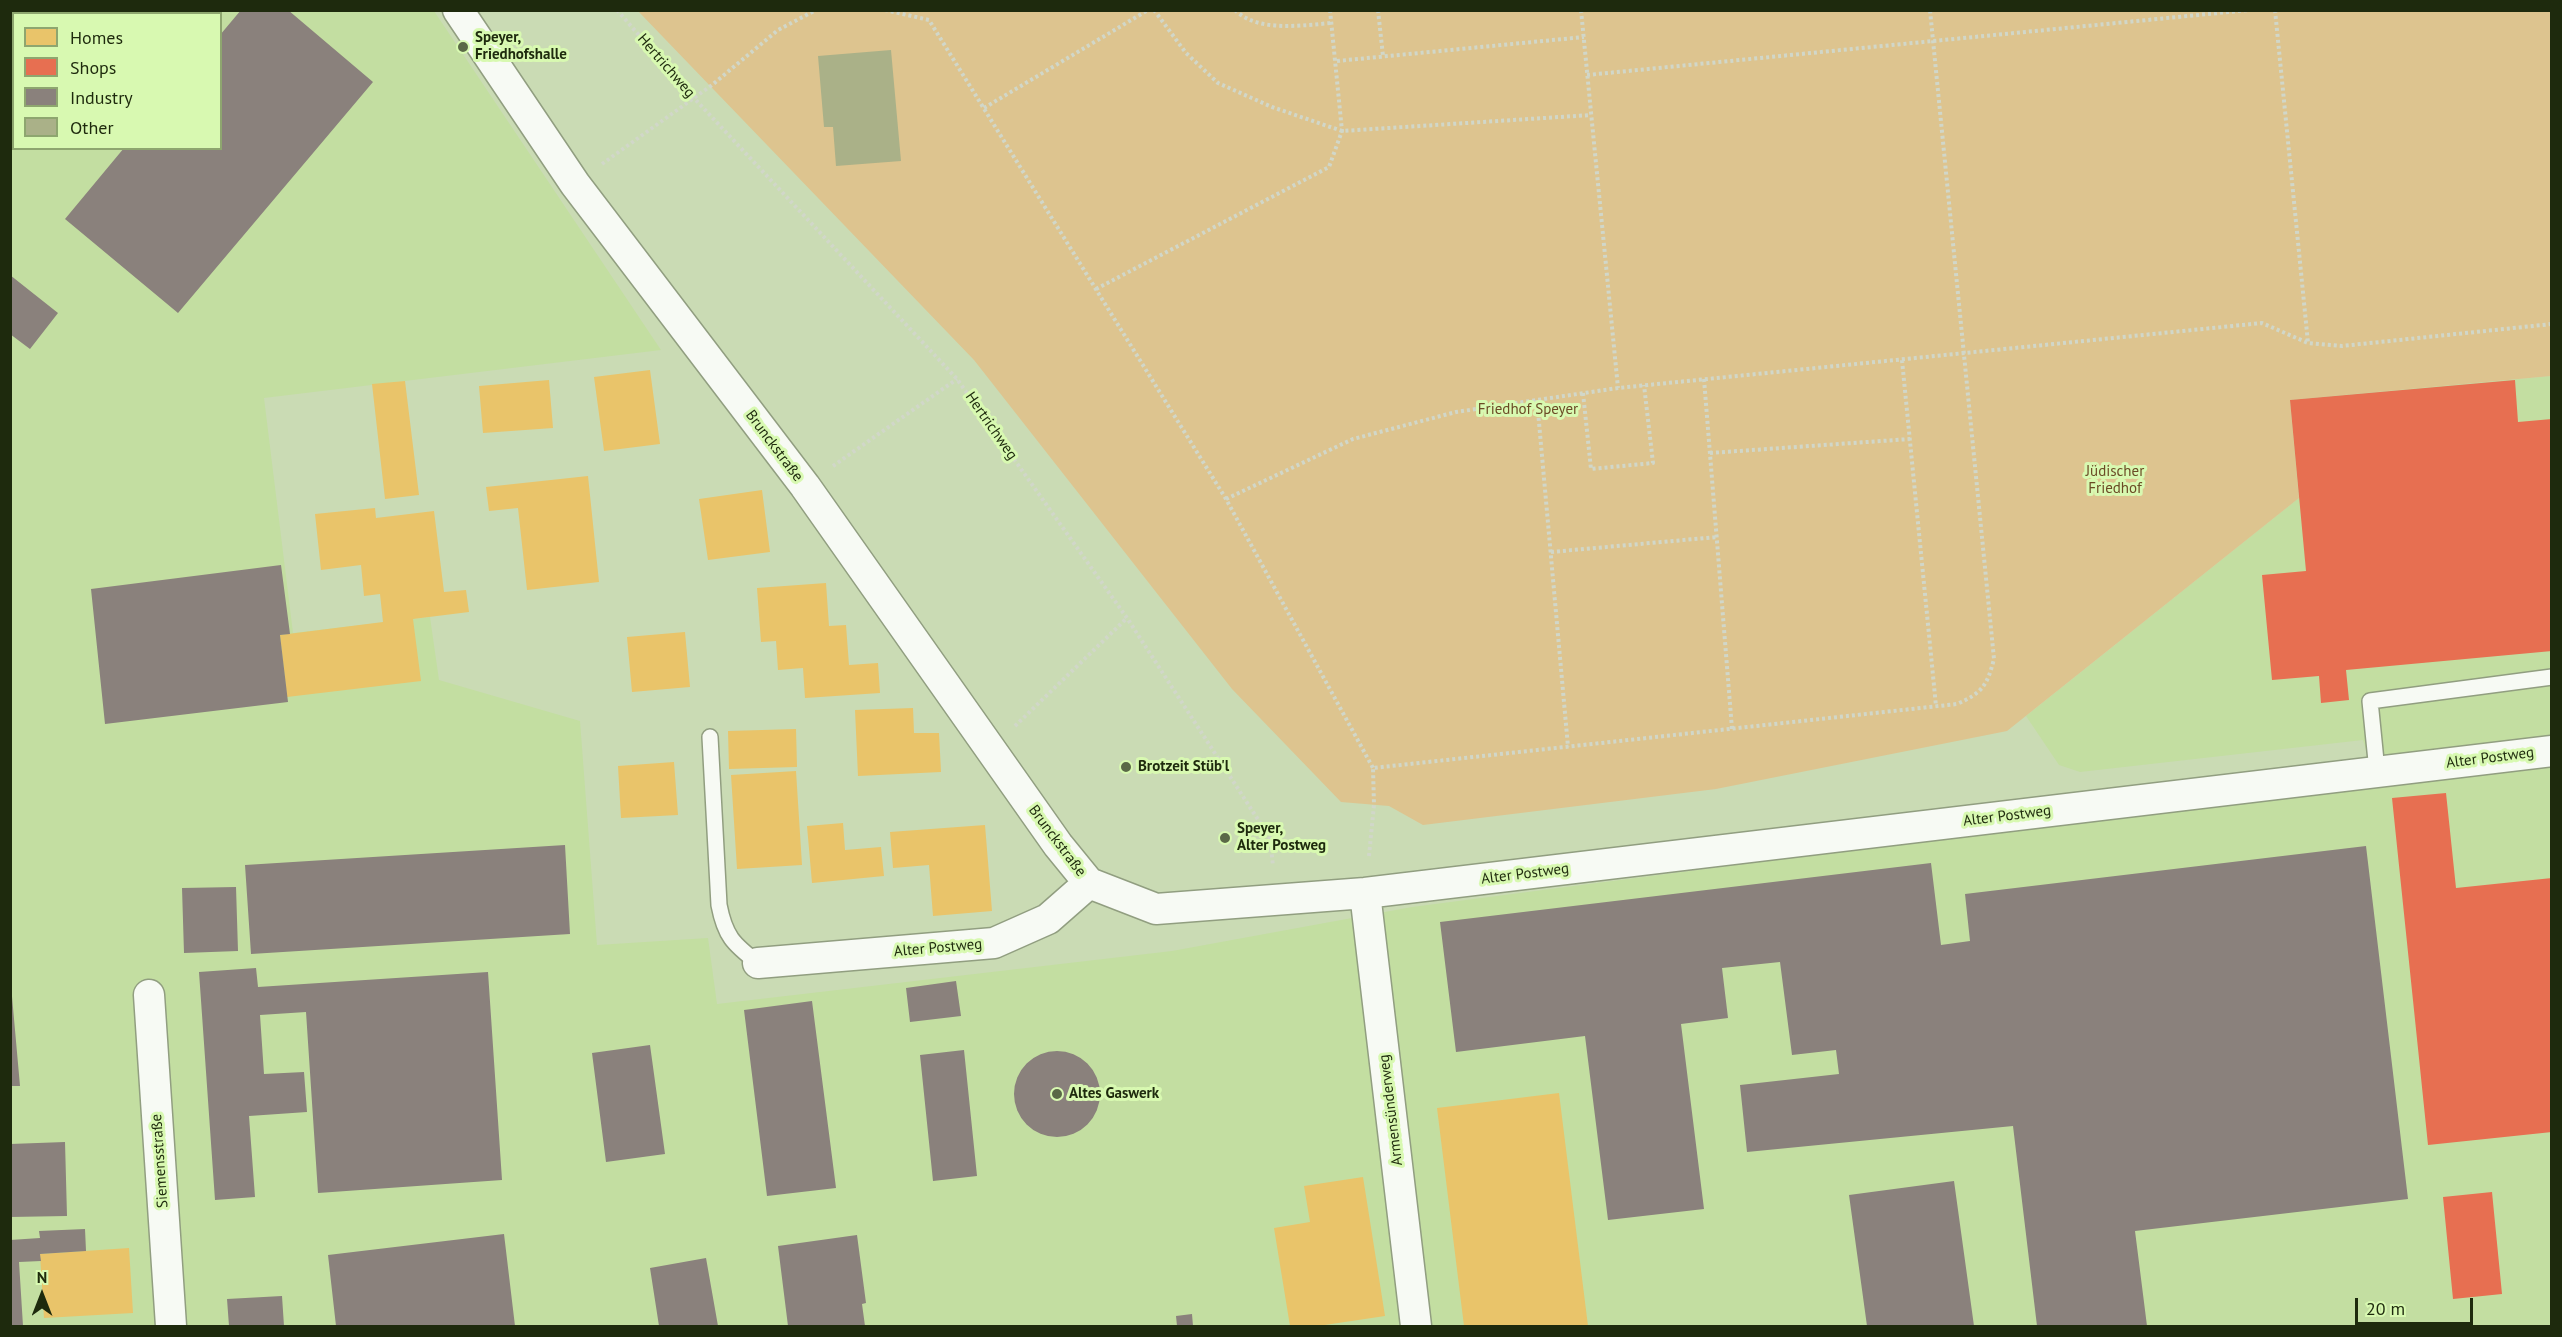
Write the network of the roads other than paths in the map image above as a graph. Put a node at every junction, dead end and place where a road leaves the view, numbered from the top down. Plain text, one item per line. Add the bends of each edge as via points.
1 (458, 10) edge
2 (2552, 677) edge
3 (710, 737) dead end
4 (2552, 751) edge
5 (2378, 771) junction
6 (1089, 883) junction
7 (1365, 893) junction
8 (758, 963) joint
9 (149, 995) dead end
10 (171, 1326) edge
11 (1416, 1326) edge

1 - 6 street, Brunckstraße via 575,184 805,486 1058,845
2 - 5 lane via 2370,701
3 - 8 lane, Alter Postweg via 718,905 724,930 736,947
4 - 5 street, Alter Postweg
5 - 7 street, Alter Postweg
6 - 7 street, Alter Postweg via 1156,909
6 - 8 street, Alter Postweg via 1048,919 994,943
7 - 11 street, Armensünderweg
9 - 10 street, Siemensstraße

